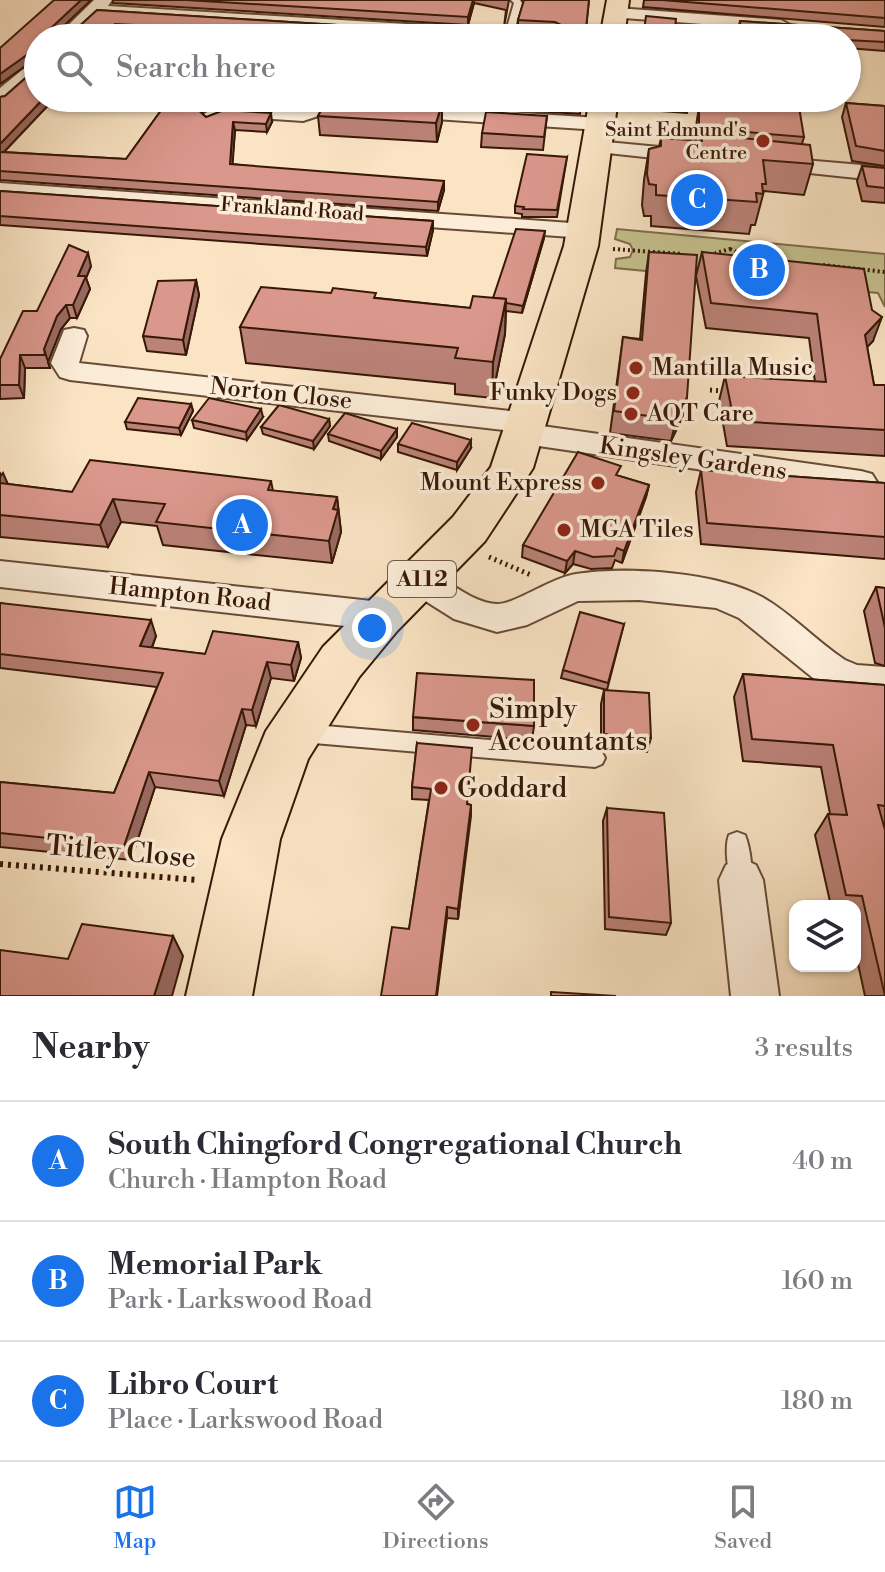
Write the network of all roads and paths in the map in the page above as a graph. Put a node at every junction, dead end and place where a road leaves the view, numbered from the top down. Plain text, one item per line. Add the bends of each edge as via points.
1 (515, 0) edge
2 (99, 5) edge
3 (617, 7) edge
4 (79, 24) edge
5 (260, 24) edge
6 (512, 24) edge
7 (777, 24) edge
8 (24, 76) edge
9 (0, 98) edge
10 (215, 112) edge
11 (254, 112) edge
12 (311, 112) edge
13 (424, 112) edge
14 (209, 117) edge
15 (600, 123) edge
16 (716, 158) edge
17 (746, 161) edge
18 (885, 174) edge
19 (0, 190) edge
20 (583, 238) junction
21 (688, 254) edge
22 (702, 256) edge
23 (715, 257) junction
24 (821, 265) edge
25 (883, 270) edge
26 (885, 278) edge
27 (74, 336) dead end
28 (710, 390) dead end
29 (732, 392) edge
30 (527, 428) junction
31 (861, 482) edge
32 (481, 554) dead end
33 (0, 574) edge
34 (420, 581) junction
35 (566, 589) junction
36 (381, 616) junction
37 (885, 683) edge
38 (292, 732) junction
39 (595, 758) dead end
40 (739, 861) dead end
41 (0, 864) edge
42 (239, 884) junction
43 (219, 996) edge
44 (755, 996) edge

1 - 6 lane
2 - 4 street
2 - 5 street
3 - 7 street
8 - 9 street
10 - 14 street
11 - 12 street
13 - 15 street
15 - 16 street
15 - 20 main road, A112
17 - 18 street
19 - 20 street, Frankland Road
20 - 21 path
20 - 30 main road, A112
22 - 23 path
23 - 23 path via 730,249 746,259 731,266
24 - 25 path
25 - 26 path
27 - 30 street, Norton Close via 65,363 70,371
28 - 29 path
30 - 31 street, Kingsley Gardens
30 - 34 main road, A112 via 496,499
32 - 35 path
33 - 36 street, Hampton Road
34 - 35 street via 473,611 498,618 513,616
34 - 36 main road, A112
35 - 37 street via 719,594 750,609 827,669 851,681
36 - 38 main road, A112 via 339,664
38 - 39 lane
38 - 42 main road, A112 via 251,827
40 - 44 street
41 - 42 path, Titley Close
42 - 43 main road, A112

